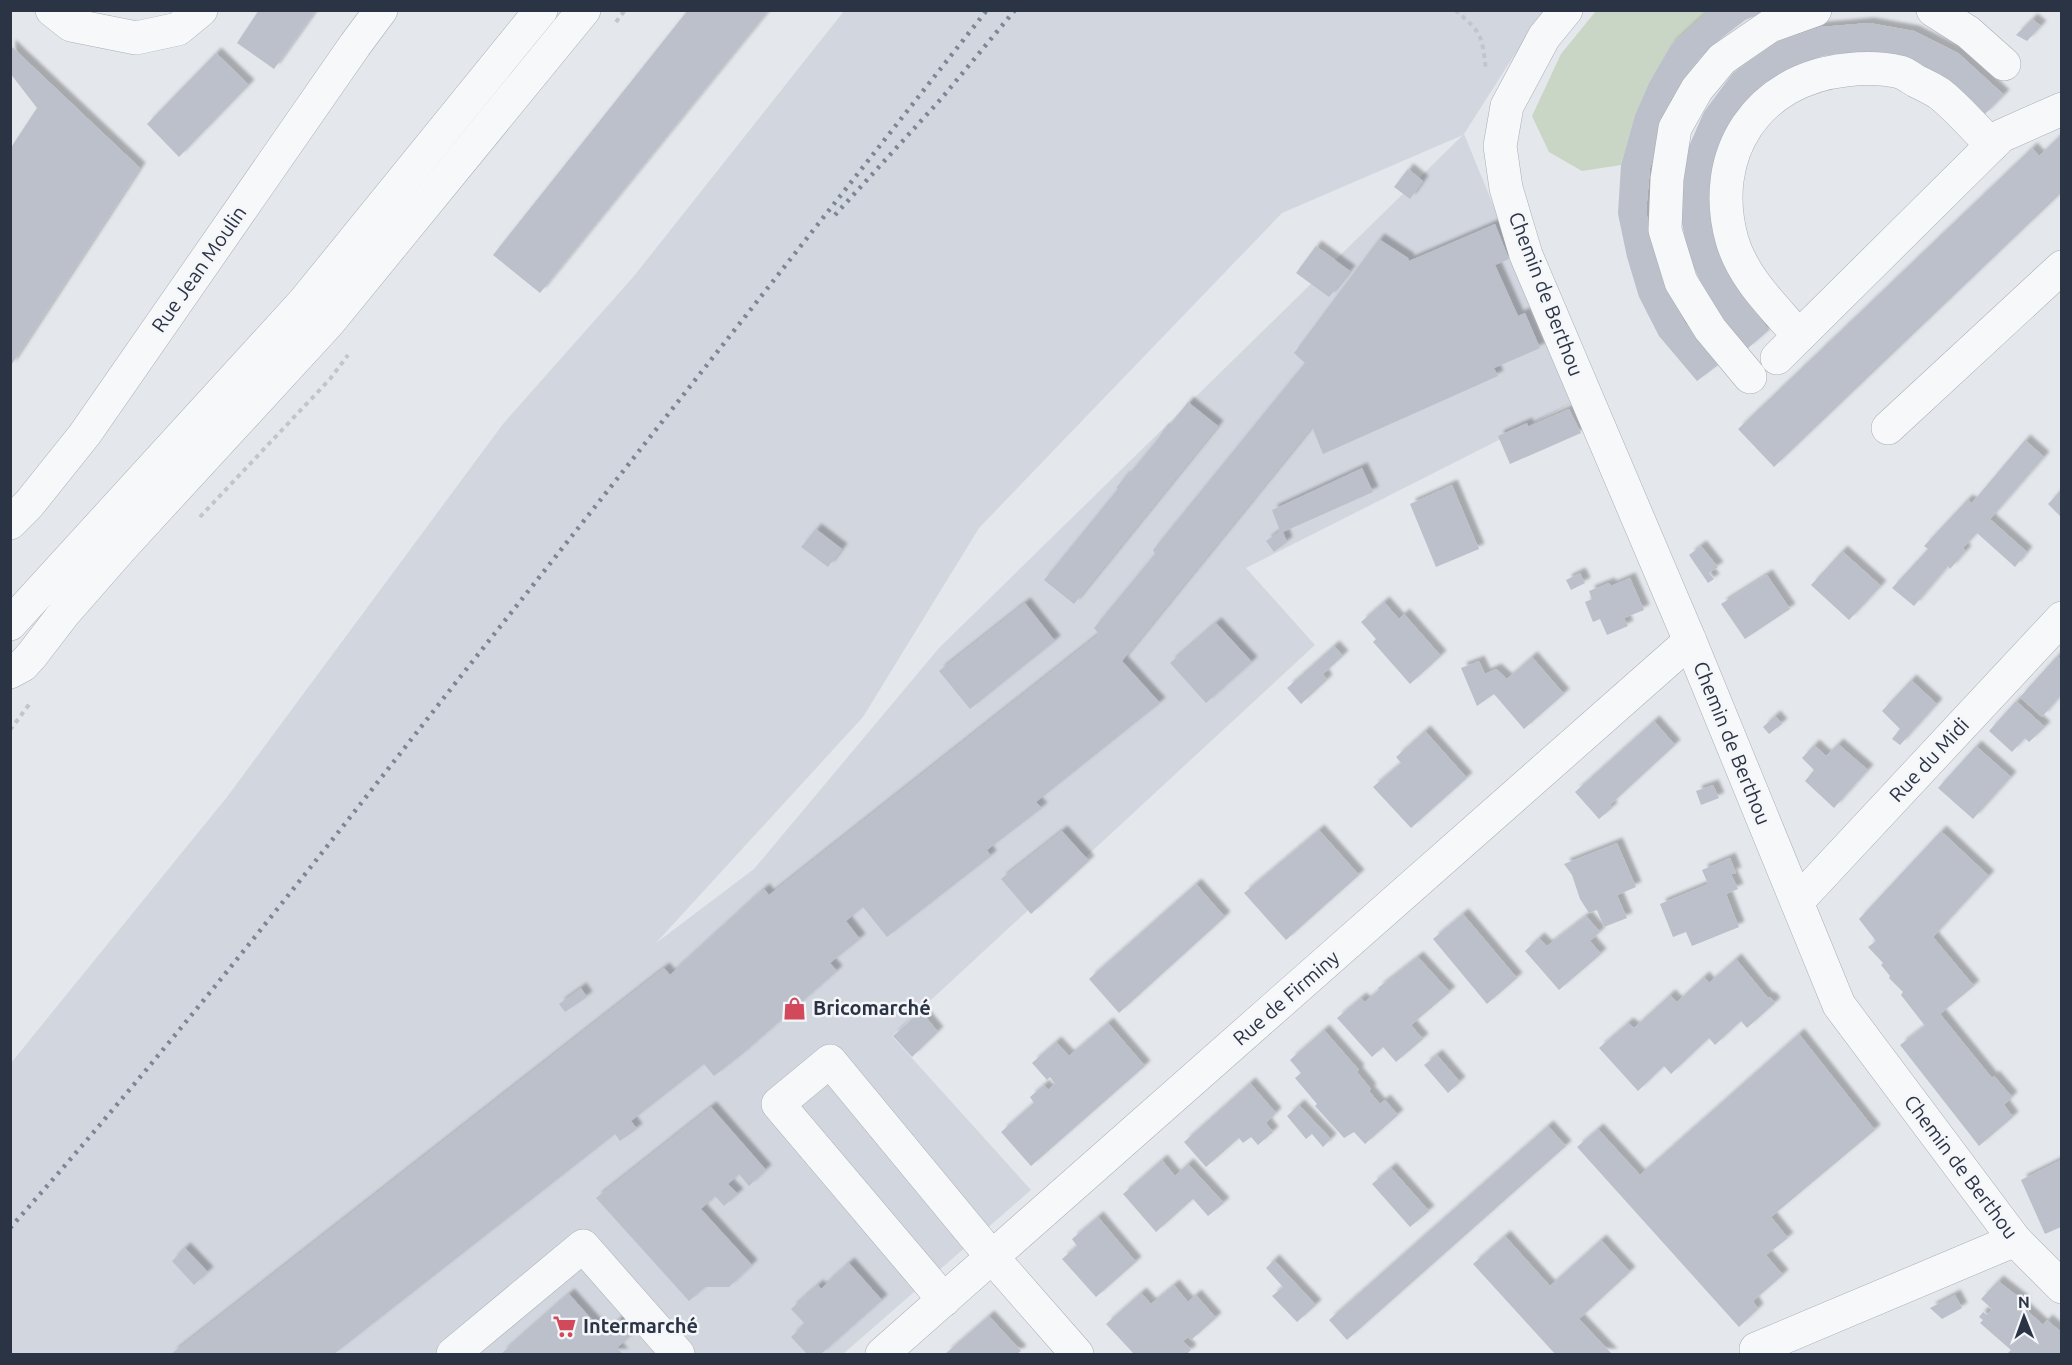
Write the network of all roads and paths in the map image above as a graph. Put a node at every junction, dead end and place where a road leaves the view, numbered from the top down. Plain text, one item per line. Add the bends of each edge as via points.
1 (52, 10) edge
2 (201, 10) edge
3 (381, 10) edge
4 (541, 10) edge
5 (584, 10) edge
6 (1566, 10) edge
7 (1815, 10) edge
8 (1932, 10) edge
9 (2004, 64) dead end
10 (2061, 109) edge
11 (1992, 145) junction
12 (2061, 267) edge
13 (1750, 377) dead end
14 (1888, 428) dead end
15 (10, 523) edge
16 (2061, 618) edge
17 (10, 624) edge
18 (1690, 641) junction
19 (10, 672) edge
20 (1797, 902) junction
21 (2015, 1240) junction
22 (992, 1257) junction
23 (2061, 1287) edge
24 (944, 1300) junction
25 (1756, 1350) dead end
26 (453, 1354) edge
27 (678, 1354) edge
28 (882, 1354) edge
29 (1077, 1354) edge

1 - 2 street via 71,24 136,38 178,29
3 - 15 street, Rue Jean Moulin via 85,434
4 - 17 street via 304,302
5 - 19 street via 329,322 122,547 32,655
6 - 18 street, Chemin de Berthou via 1544,37 1508,106 1500,146 1506,188 1526,255
7 - 13 street via 1770,26 1722,59 1697,89 1674,138 1665,230 1681,282 1710,329
8 - 9 street via 1968,32
10 - 11 street via 2001,136
11 - 11 street via 1940,94 1901,72 1865,68 1824,72 1791,85 1763,105 1740,137 1728,168 1726,206 1732,240 1788,347
12 - 14 street
16 - 20 street, Rue du Midi
18 - 20 street, Chemin de Berthou
18 - 22 street, Rue de Firminy
20 - 21 street, Chemin de Berthou via 1839,1005
21 - 23 street, Chemin de Berthou
21 - 25 street
22 - 24 street, Rue de Firminy
22 - 24 street via 830,1061 778,1104
22 - 29 street
24 - 28 street, Rue de Firminy
26 - 27 street via 583,1246

